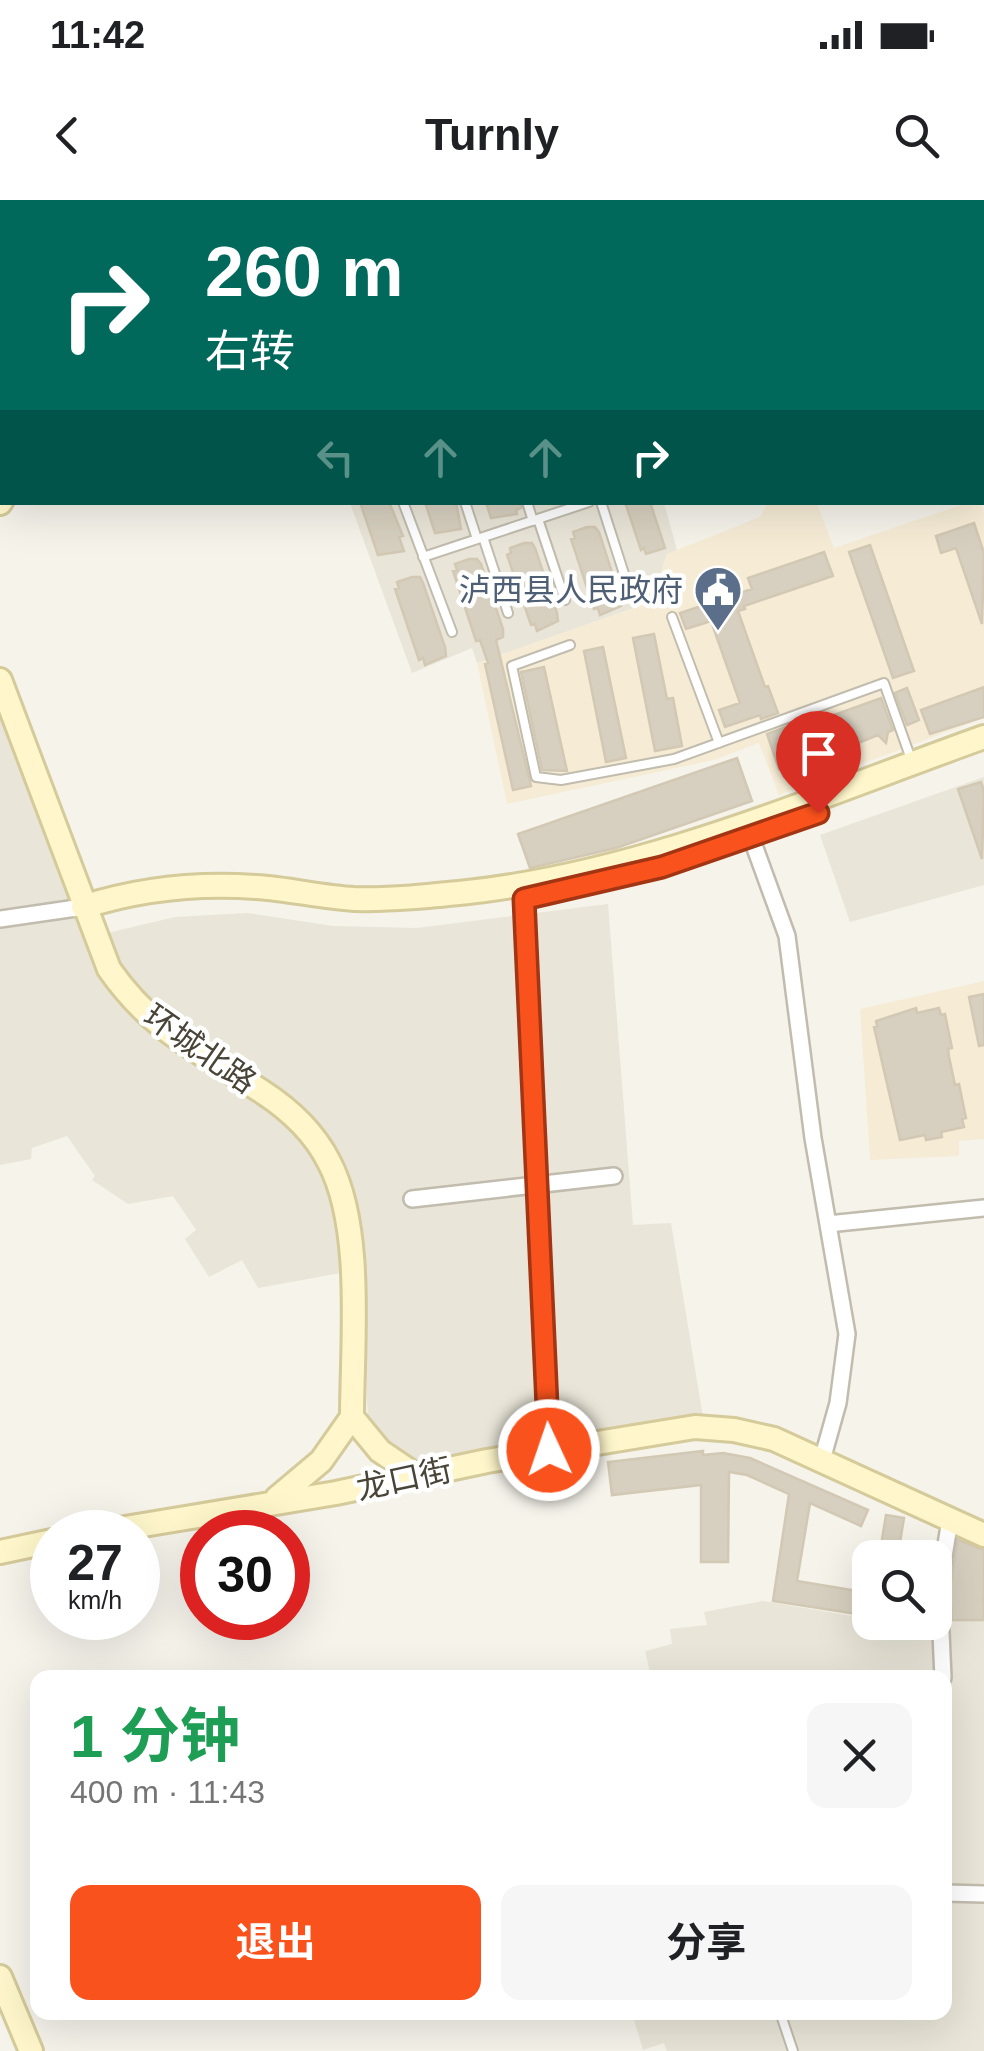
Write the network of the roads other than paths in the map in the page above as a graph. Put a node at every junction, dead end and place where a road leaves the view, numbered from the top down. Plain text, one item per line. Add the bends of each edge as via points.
1 (403, 505) edge
2 (466, 505) edge
3 (528, 505) edge
4 (581, 505) edge
5 (602, 505) edge
6 (536, 520) junction
7 (480, 538) junction
8 (423, 557) junction
9 (626, 580) dead end
10 (565, 600) dead end
11 (508, 613) dead end
12 (672, 617) dead end
13 (452, 632) dead end
14 (570, 646) dead end
15 (0, 680) edge
16 (984, 737) edge
17 (719, 743) junction
18 (984, 753) edge
19 (912, 762) junction
20 (751, 836) junction
21 (524, 899) junction
22 (86, 914) junction
23 (0, 919) edge
24 (614, 1176) dead end
25 (535, 1185) junction
26 (412, 1199) dead end
27 (984, 1208) edge
28 (828, 1224) junction
29 (352, 1417) junction
30 (549, 1450) junction
31 (822, 1460) junction
32 (417, 1476) junction
33 (269, 1503) junction
34 (950, 1520) junction
35 (160, 1522) edge
36 (984, 1535) edge
37 (30, 1546) edge
38 (0, 1552) edge
39 (943, 1670) edge
40 (952, 1893) edge
41 (984, 1894) edge
42 (0, 1978) edge
43 (0, 2003) edge
44 (783, 2020) edge
45 (21, 2051) edge
46 (32, 2051) edge
47 (793, 2051) edge

1 - 8 lane
2 - 7 lane
3 - 6 lane
4 - 6 lane
5 - 9 lane
6 - 7 lane
6 - 10 lane
7 - 8 lane
7 - 11 lane
8 - 13 lane
12 - 17 lane
14 - 17 lane via 512,666 536,776 580,777
15 - 22 main road, 环城北路
16 - 19 main road
17 - 19 lane via 884,684
18 - 20 main road
19 - 22 main road via 657,853 522,884 380,899 209,886 151,890
20 - 21 main road via 646,872
20 - 28 street via 788,936
21 - 22 main road via 381,914 210,901
21 - 25 street
22 - 23 street
22 - 29 main road, 环城北路 via 109,968 140,1010 280,1104 329,1160 344,1202 353,1284
24 - 25 street
25 - 26 street
25 - 30 street
27 - 28 street
28 - 31 street via 847,1334
29 - 32 main road via 380,1451
29 - 33 main road via 309,1473
30 - 31 main road, 龙口街 via 714,1428 764,1436
30 - 32 main road, 龙口街
31 - 34 main road, 龙口街
32 - 33 main road, 龙口街
33 - 35 main road, 龙口街
34 - 36 main road, 龙口街
34 - 39 street via 939,1587
37 - 38 main road
40 - 41 street
42 - 46 main road
43 - 45 main road
44 - 47 lane

